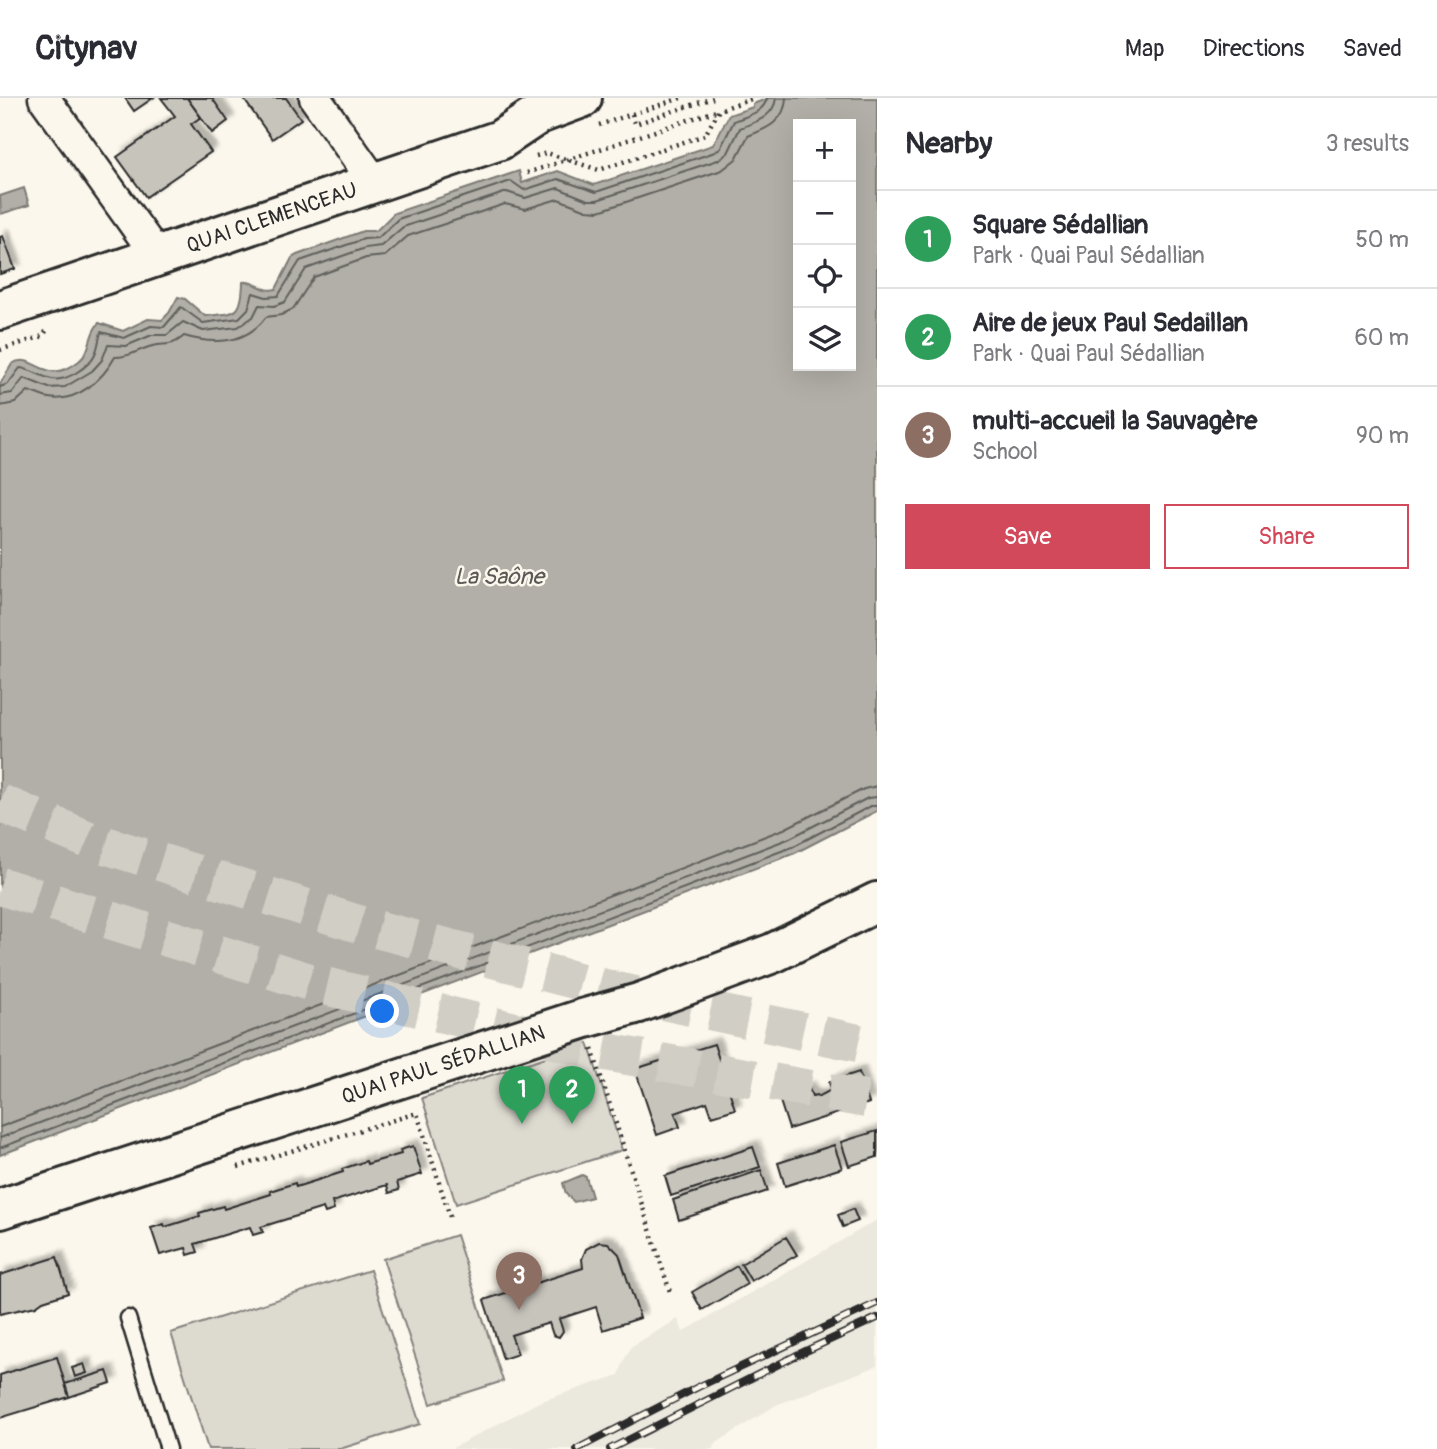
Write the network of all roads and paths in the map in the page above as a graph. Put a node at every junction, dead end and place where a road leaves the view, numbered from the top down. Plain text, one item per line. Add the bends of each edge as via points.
1 (44, 98) edge
2 (315, 98) edge
3 (681, 98) edge
4 (713, 98) edge
5 (754, 98) edge
6 (719, 110) junction
7 (587, 113) edge
8 (632, 114) junction
9 (534, 156) dead end
10 (569, 160) junction
11 (527, 173) dead end
12 (368, 174) junction
13 (151, 248) junction
14 (0, 287) edge
15 (0, 310) edge
16 (50, 324) dead end
17 (0, 351) edge
18 (877, 902) edge
19 (582, 1019) junction
20 (236, 1168) dead end
21 (0, 1209) edge
22 (450, 1217) dead end
23 (671, 1295) dead end
24 (128, 1318) dead end
25 (168, 1449) edge

1 - 13 street
2 - 12 street
3 - 8 path
4 - 8 path via 635,124
5 - 6 path
6 - 10 path
6 - 10 path via 705,135 599,170
7 - 8 path
7 - 12 main road, QUAI CLEMENCEAU via 493,120
9 - 10 path via 547,153
10 - 11 path
12 - 13 main road, QUAI CLEMENCEAU
13 - 14 main road, QUAI CLEMENCEAU
13 - 15 main road, QUAI CLEMENCEAU
16 - 17 path via 43,336
18 - 19 main road, QUAI PAUL SÉDALLIAN via 773,953
19 - 21 main road, QUAI PAUL SÉDALLIAN
19 - 23 path
20 - 22 path via 417,1113
24 - 25 lane

